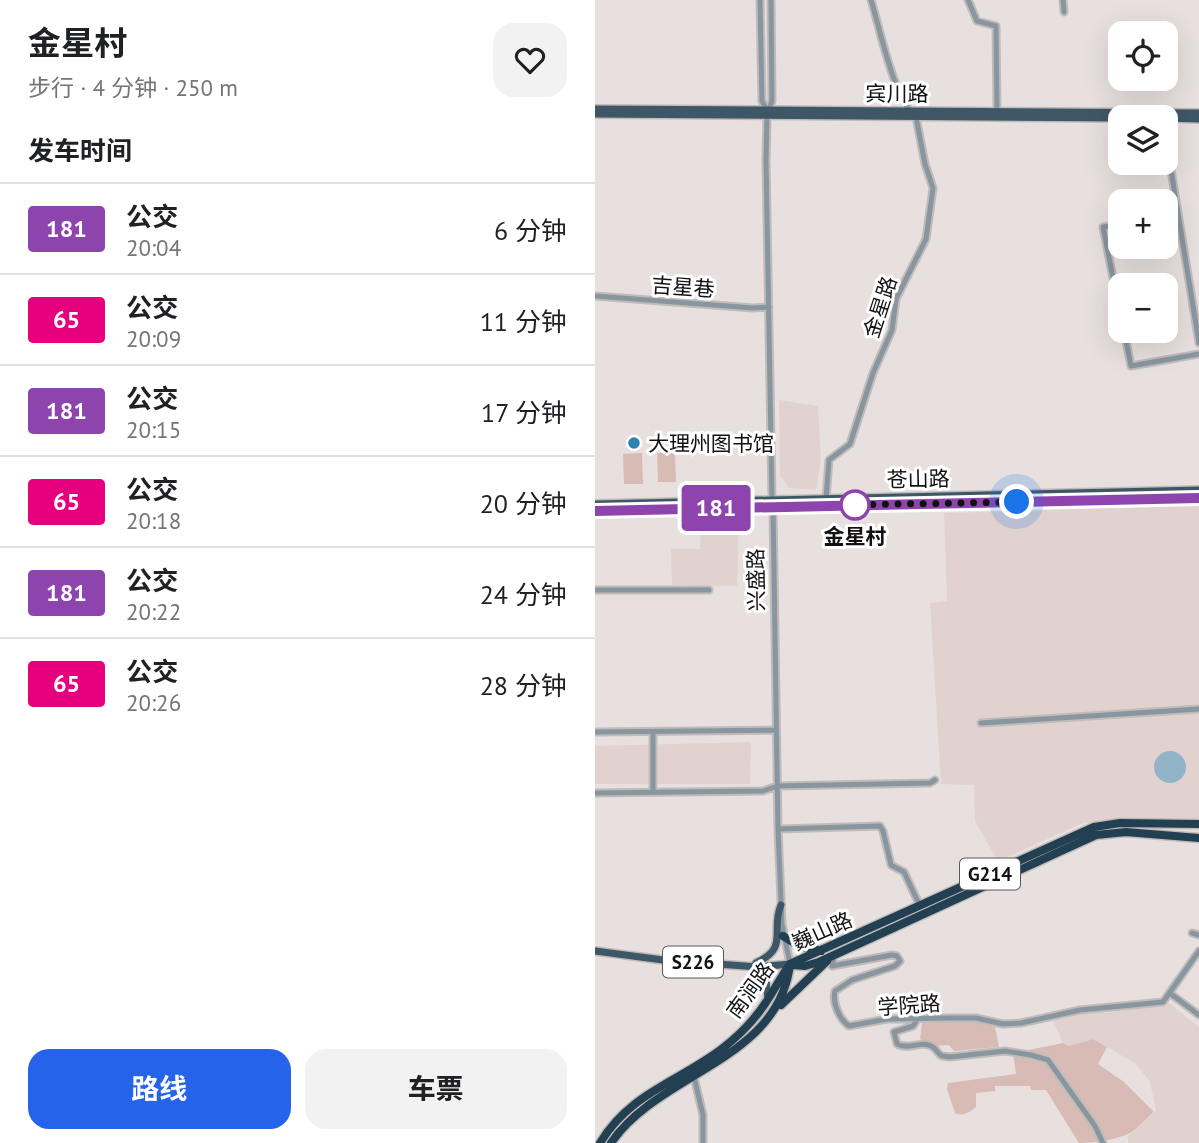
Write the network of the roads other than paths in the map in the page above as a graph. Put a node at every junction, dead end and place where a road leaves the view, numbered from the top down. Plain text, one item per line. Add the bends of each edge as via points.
1 (758, 0) edge
2 (771, 0) edge
3 (871, 0) edge
4 (968, 0) edge
5 (1063, 0) edge
6 (1063, 12) dead end
7 (595, 109) edge
8 (909, 111) junction
9 (997, 112) junction
10 (767, 113) junction
11 (1199, 113) edge
12 (595, 114) edge
13 (916, 117) junction
14 (1108, 118) edge
15 (1178, 118) edge
16 (1199, 119) edge
17 (1178, 216) edge
18 (1108, 226) edge
19 (1108, 252) edge
20 (595, 296) edge
21 (769, 307) junction
22 (1126, 343) edge
23 (1199, 344) edge
24 (1199, 354) edge
25 (1199, 489) edge
26 (1199, 498) edge
27 (826, 499) junction
28 (772, 503) junction
29 (595, 504) edge
30 (595, 511) edge
31 (595, 590) edge
32 (709, 590) dead end
33 (1199, 709) edge
34 (981, 723) dead end
35 (776, 730) junction
36 (595, 732) edge
37 (653, 732) junction
38 (935, 780) dead end
39 (777, 786) junction
40 (653, 792) junction
41 (595, 793) edge
42 (1199, 824) edge
43 (1137, 827) junction
44 (778, 829) junction
45 (1095, 831) junction
46 (1199, 838) edge
47 (781, 905) junction
48 (920, 906) junction
49 (1192, 933) dead end
50 (1199, 935) edge
51 (783, 936) junction
52 (595, 949) edge
53 (824, 951) junction
54 (1199, 951) edge
55 (834, 956) junction
56 (790, 964) junction
57 (757, 965) junction
58 (832, 966) junction
59 (818, 970) junction
60 (1171, 993) junction
61 (768, 1001) junction
62 (1199, 1015) edge
63 (768, 1017) junction
64 (918, 1018) junction
65 (692, 1073) junction
66 (600, 1143) edge
67 (611, 1143) edge
68 (703, 1143) edge
69 (1103, 1143) edge

1 - 10 street, 兴盛路 via 762,101
2 - 10 street, 兴盛路 via 772,101
3 - 8 street via 898,91
4 - 9 street via 977,22 996,26
5 - 6 street
7 - 10 main road, 宾川路
8 - 9 main road, 宾川路
8 - 10 main road, 宾川路
8 - 13 street
9 - 11 main road, 宾川路
10 - 12 main road, 宾川路
10 - 13 main road, 宾川路
10 - 21 street, 兴盛路
13 - 14 main road, 宾川路
13 - 27 street, 金星路 via 933,188 926,239 896,299 892,330 850,444 829,460
15 - 16 main road
17 - 23 street
18 - 19 street via 1103,227
20 - 21 street, 吉星巷
21 - 28 street, 兴盛路
22 - 24 street via 1131,366
25 - 27 main road, 苍山路
26 - 28 main road, 苍山路
27 - 28 main road, 苍山路
28 - 29 main road, 苍山路
28 - 30 main road, 苍山路
28 - 35 street, 兴盛路
31 - 32 street
33 - 34 street
35 - 37 street
35 - 39 street, 兴盛路
36 - 37 street
37 - 40 street
38 - 39 street
39 - 40 street via 763,791
39 - 44 street, 兴盛路
40 - 41 street
42 - 43 highway, 巍山路 / G214
43 - 45 highway, 巍山路 / G214
43 - 46 highway, 巍山路 / G214
44 - 47 street, 兴盛路
44 - 48 street via 880,826 891,865 904,872
45 - 48 highway, 巍山路 / G214
45 - 55 highway, 巍山路 / G214
47 - 51 street, 兴盛路
47 - 57 main road via 777,945
48 - 53 highway, 巍山路 / G214
49 - 50 street
51 - 53 highway via 806,949
51 - 56 street, 兴盛路
52 - 57 main road, S226
53 - 56 highway, 巍山路 / G214
54 - 60 street
55 - 56 highway, 巍山路 / G214 via 809,966
55 - 58 street
55 - 59 highway
56 - 57 main road, S226
56 - 61 highway, 南涧路
56 - 63 highway, 南涧路 via 784,993
57 - 61 main road via 766,981
58 - 59 street
58 - 64 street, 学院路 via 897,956 899,961 838,987 834,995 837,1006 849,1026
59 - 63 highway
60 - 62 street
60 - 64 street, 学院路 via 1163,1002 1080,1010 1021,1023
61 - 65 highway, 南涧路 via 739,1035
63 - 65 highway, 南涧路 via 740,1046
64 - 69 street via 913,1026 894,1032 897,1044 926,1045 950,1057 1005,1051 1050,1062
65 - 66 highway, 南涧路 via 636,1102
65 - 67 highway, 南涧路 via 643,1109
65 - 68 street via 703,1115

